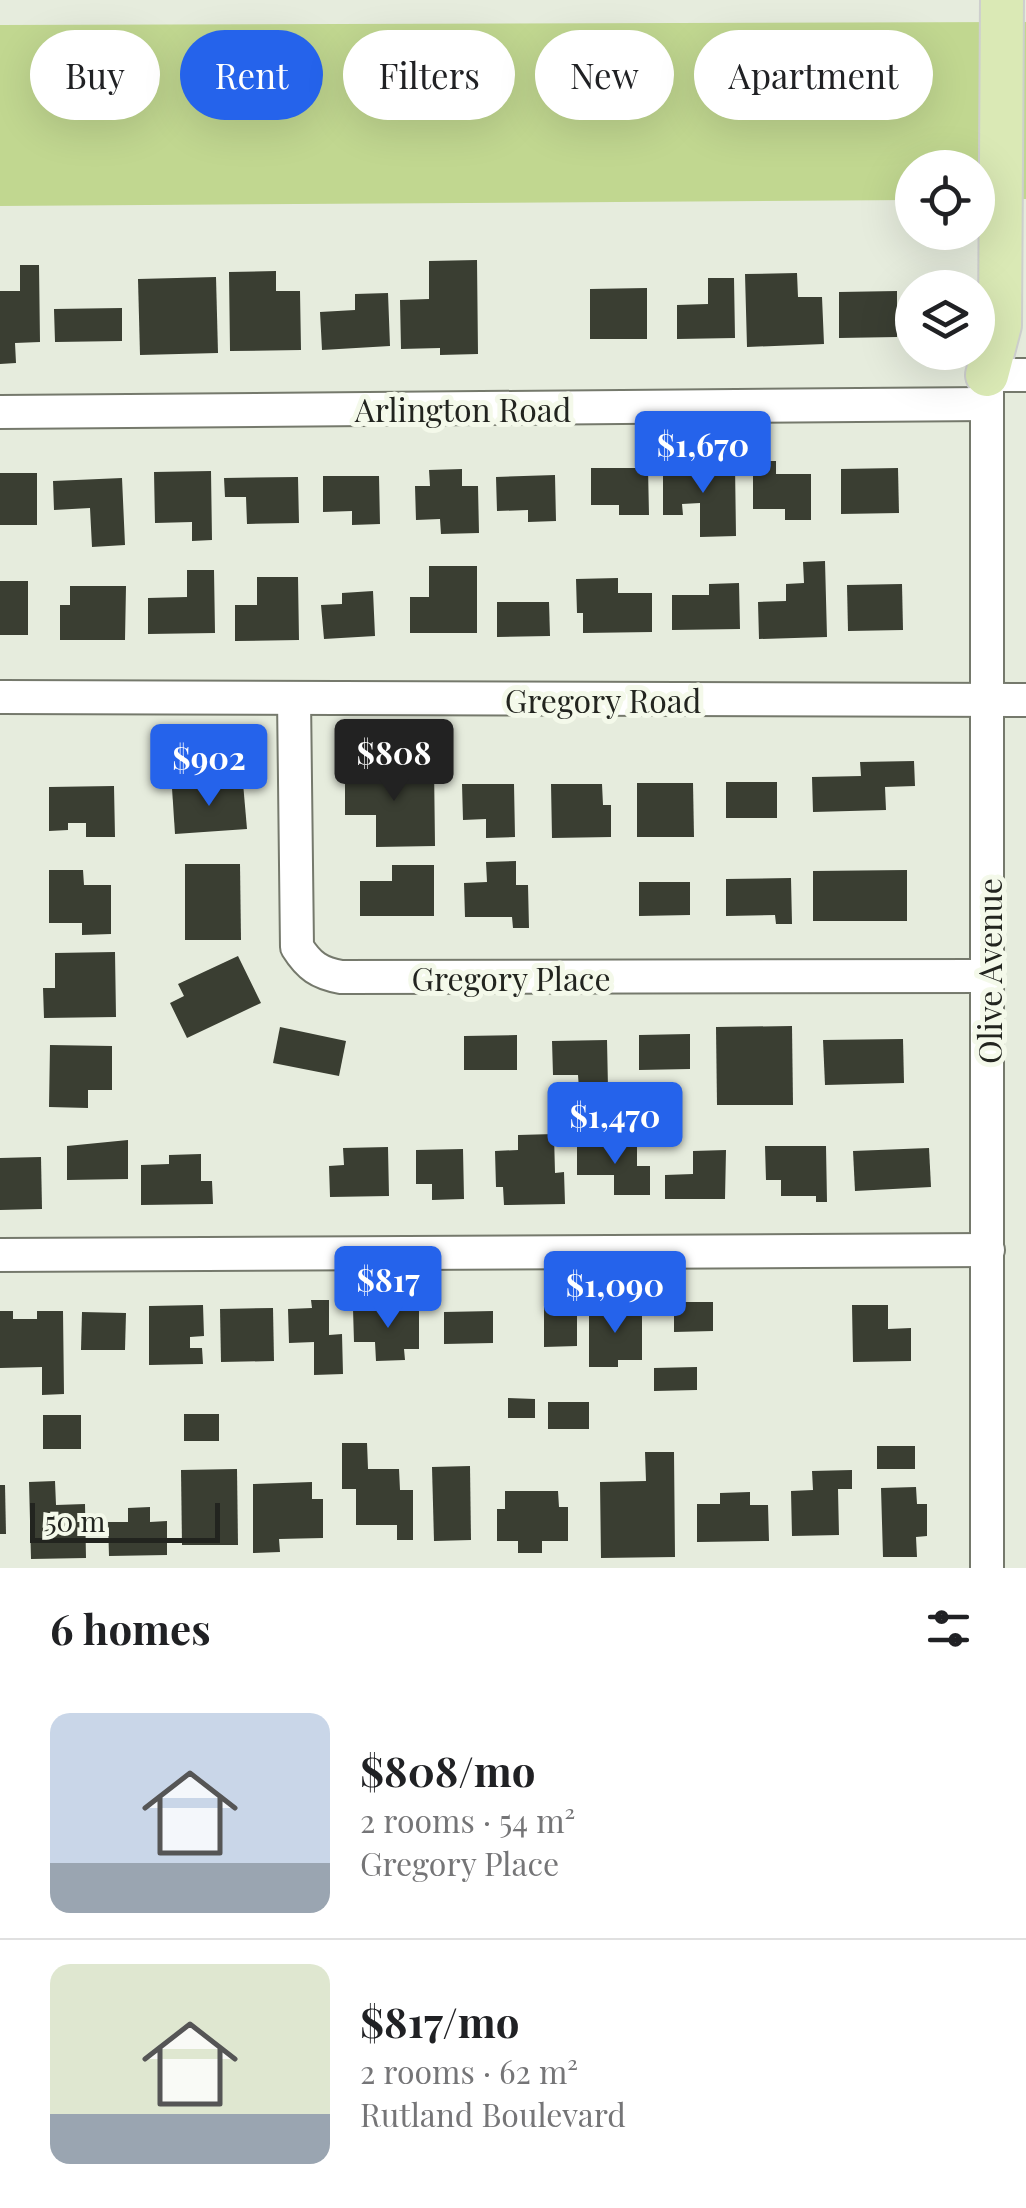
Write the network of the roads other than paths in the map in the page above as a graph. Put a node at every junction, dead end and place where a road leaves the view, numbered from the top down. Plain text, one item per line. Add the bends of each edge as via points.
1 (988, 10) edge
2 (976, 150) edge
3 (988, 150) edge
4 (995, 312) edge
5 (995, 364) edge
6 (994, 372) edge
7 (0, 412) edge
8 (0, 697) edge
9 (294, 698) junction
10 (988, 700) junction
11 (1026, 700) edge
12 (987, 976) junction
13 (988, 1250) junction
14 (0, 1255) edge
15 (987, 1568) edge

1 - 2 main road
1 - 3 main road, Olive Avenue
4 - 5 main road, Olive Avenue
6 - 7 street, Arlington Road
6 - 10 street, Olive Avenue
8 - 9 street, Gregory Road
9 - 10 street, Gregory Road
9 - 12 street, Gregory Place via 297,947 322,974
10 - 11 street, Gregory Road
10 - 12 street, Olive Avenue
12 - 13 street, Olive Avenue
13 - 14 street
13 - 15 street, Olive Avenue

